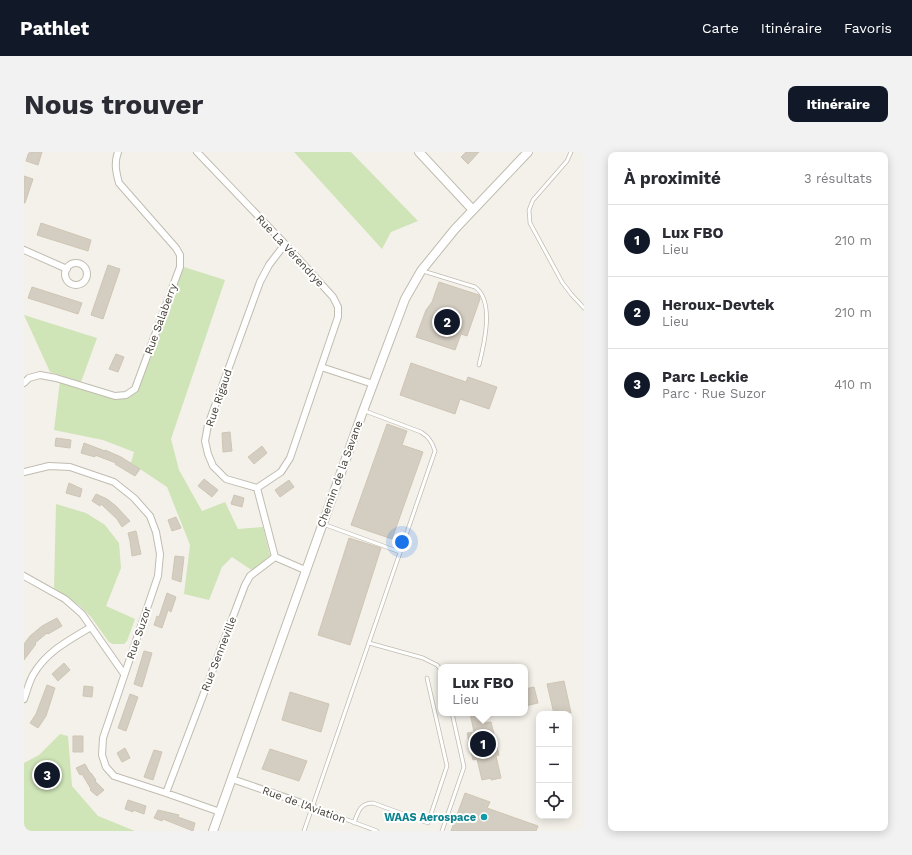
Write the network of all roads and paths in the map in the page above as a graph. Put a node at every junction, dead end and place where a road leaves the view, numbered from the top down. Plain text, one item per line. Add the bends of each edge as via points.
1 (118, 152) edge
2 (197, 152) edge
3 (419, 152) edge
4 (528, 152) edge
5 (571, 152) edge
6 (472, 209) junction
7 (285, 244) junction
8 (24, 250) edge
9 (67, 269) dead end
10 (421, 271) junction
11 (584, 308) edge
12 (479, 365) dead end
13 (321, 367) junction
14 (24, 383) edge
15 (373, 384) junction
16 (363, 411) junction
17 (24, 472) edge
18 (257, 488) junction
19 (322, 524) junction
20 (400, 552) junction
21 (275, 557) junction
22 (305, 570) junction
23 (24, 576) edge
24 (91, 627) junction
25 (369, 643) junction
26 (438, 666) edge
27 (124, 674) junction
28 (427, 678) dead end
29 (24, 698) edge
30 (453, 716) edge
31 (232, 778) junction
32 (166, 793) junction
33 (313, 807) junction
34 (220, 812) junction
35 (354, 822) junction
36 (363, 826) junction
37 (213, 831) edge
38 (304, 831) edge
39 (362, 831) edge
40 (377, 831) edge
41 (442, 831) edge

1 - 14 street, Rue Salaberry via 115,170 119,183 180,255 180,267 135,389 126,395 115,396 40,375 29,378
2 - 7 street, Rue La Vérendrye
3 - 6 street
4 - 6 street, Chemin de la Savane
5 - 11 lane via 567,161 533,200 529,210 530,223 562,282
6 - 10 street, Chemin de la Savane
7 - 13 street, Rue La Vérendrye via 333,297 338,307 338,317
7 - 18 street, Rue Rigaud via 260,282 208,426 205,441 213,466 226,479
8 - 9 street
10 - 12 lane via 479,290 483,297 486,317 485,342
10 - 15 street, Chemin de la Savane via 405,299
13 - 15 street
13 - 18 street, Rue La Vérendrye via 290,458 281,472
15 - 16 street, Chemin de la Savane
16 - 19 street, Chemin de la Savane
16 - 20 lane via 421,432 432,442 435,451
17 - 27 street, Rue Suzor via 49,466 70,467 114,482 134,498 150,516 160,554 158,576
18 - 21 street
19 - 20 lane
19 - 22 street, Chemin de la Savane
20 - 25 lane
21 - 22 street
21 - 32 street, Rue Senneville via 250,576 245,585
22 - 31 street, Chemin de la Savane
23 - 24 street via 65,599 82,614
24 - 27 street
24 - 29 street via 52,651 41,662
25 - 26 lane via 423,658
25 - 33 lane
27 - 32 street, Rue Suzor via 103,738 102,755 106,767 114,776
28 - 35 lane via 447,766 428,823 373,803 360,807
30 - 41 lane via 464,767
31 - 33 street, Rue de l'Aviation
31 - 34 street, Chemin de la Savane
32 - 34 street, Rue Suzor
33 - 35 lane, Rue de l'Aviation
33 - 38 lane
34 - 37 street, Chemin de la Savane
35 - 36 lane, Rue de l'Aviation
36 - 39 lane
36 - 40 lane, Rue de l'Aviation

